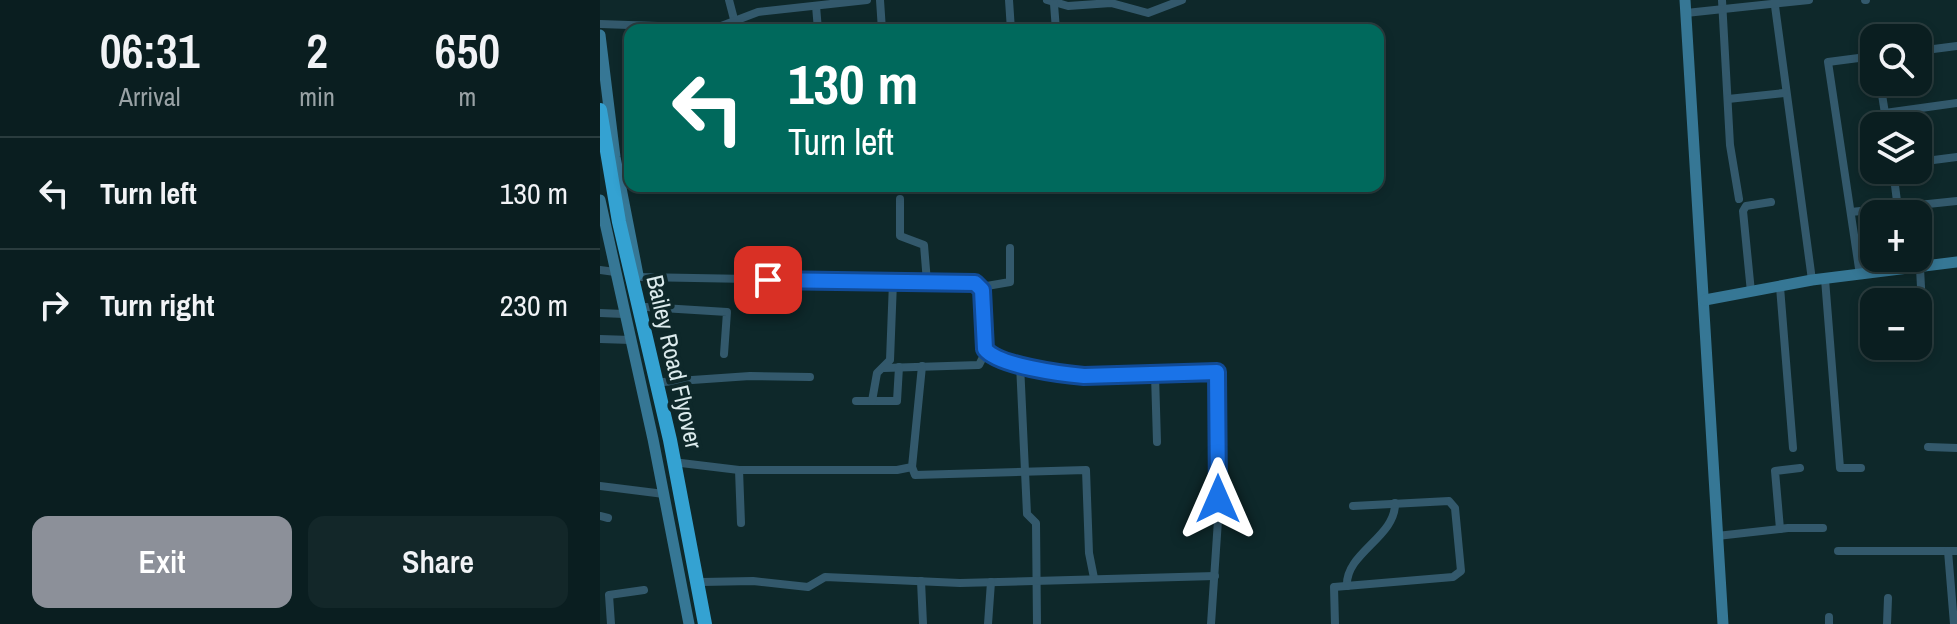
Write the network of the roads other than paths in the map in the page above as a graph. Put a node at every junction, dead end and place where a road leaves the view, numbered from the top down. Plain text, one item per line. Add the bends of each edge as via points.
1 (729, 0) edge
2 (867, 0) edge
3 (880, 0) edge
4 (1009, 0) edge
5 (1182, 0) edge
6 (1722, 0) edge
7 (1809, 0) edge
8 (1795, 1) edge
9 (1051, 2) edge
10 (820, 3) edge
11 (1068, 3) edge
12 (1685, 6) edge
13 (1775, 6) junction
14 (1723, 10) junction
15 (735, 23) junction
16 (600, 24) edge
17 (624, 24) edge
18 (624, 24) edge
19 (655, 24) edge
20 (730, 24) edge
21 (818, 24) edge
22 (882, 24) edge
23 (1011, 24) edge
24 (1055, 24) edge
25 (600, 35) edge
26 (1957, 46) edge
27 (1932, 49) edge
28 (1860, 58) edge
29 (1784, 93) junction
30 (1728, 99) junction
31 (1957, 103) edge
32 (600, 110) edge
33 (1892, 112) edge
34 (606, 129) edge
35 (1957, 157) edge
36 (600, 159) edge
37 (1932, 160) edge
38 (900, 199) dead end
39 (1739, 199) dead end
40 (600, 200) edge
41 (1957, 201) edge
42 (1771, 202) dead end
43 (1932, 204) edge
44 (1860, 211) edge
45 (1851, 212) junction
46 (630, 234) junction
47 (608, 238) junction
48 (1010, 248) dead end
49 (1957, 262) edge
50 (1932, 266) edge
51 (600, 270) edge
52 (615, 272) junction
53 (1886, 272) edge
54 (1860, 275) junction
55 (638, 277) junction
56 (1825, 279) junction
57 (1812, 280) junction
58 (893, 282) junction
59 (927, 282) junction
60 (981, 287) junction
61 (1780, 287) junction
62 (1751, 292) junction
63 (1705, 300) junction
64 (646, 307) junction
65 (600, 313) edge
66 (624, 314) junction
67 (651, 331) junction
68 (630, 336) junction
69 (600, 339) edge
70 (986, 351) junction
71 (724, 354) dead end
72 (1020, 364) junction
73 (922, 366) junction
74 (899, 367) junction
75 (884, 368) junction
76 (1155, 375) junction
77 (810, 377) dead end
78 (663, 382) junction
79 (856, 401) dead end
80 (872, 401) junction
81 (1157, 442) dead end
82 (1928, 447) dead end
83 (1793, 448) dead end
84 (1957, 448) edge
85 (681, 463) junction
86 (912, 467) junction
87 (1800, 468) dead end
88 (1861, 468) dead end
89 (739, 470) junction
90 (1023, 473) junction
91 (600, 486) edge
92 (664, 494) junction
93 (1395, 503) junction
94 (1353, 506) dead end
95 (741, 523) dead end
96 (1823, 528) dead end
97 (1780, 529) junction
98 (1717, 536) junction
99 (1838, 551) dead end
100 (1952, 551) edge
101 (699, 565) junction
102 (678, 569) junction
103 (1215, 576) junction
104 (1094, 578) junction
105 (1038, 580) junction
106 (921, 581) junction
107 (702, 582) junction
108 (991, 582) junction
109 (1347, 586) junction
110 (644, 590) dead end
111 (1888, 598) dead end
112 (708, 620) edge
113 (691, 621) edge
114 (611, 624) edge
115 (923, 624) edge
116 (988, 624) edge
117 (1037, 624) edge
118 (1211, 624) edge
119 (1335, 624) edge
120 (1723, 624) edge
121 (1887, 624) edge
122 (1954, 624) edge

1 - 15 street
2 - 10 street
3 - 22 street
4 - 23 street
5 - 11 street via 1148,13 1111,3
6 - 14 street
7 - 8 street
8 - 13 street
9 - 11 street
9 - 24 street
10 - 15 street via 758,12
10 - 21 street
12 - 14 street
12 - 63 main road
13 - 14 street
13 - 29 street
14 - 30 street
15 - 20 street
16 - 18 street
17 - 19 street
25 - 34 main road
26 - 27 street
28 - 45 street via 1828,62
29 - 30 street
29 - 57 street
30 - 39 street
31 - 33 street
32 - 112 highway, Bailey Road Flyover, bridge via 619,222
34 - 46 main road
35 - 37 street
36 - 113 highway, Bailey Road Flyover, bridge via 663,444
38 - 59 street via 900,236 924,245
40 - 47 main road
41 - 43 street
42 - 62 street via 1743,211
44 - 45 street
45 - 54 street
46 - 47 main road
46 - 55 main road
47 - 52 main road
48 - 60 street via 1010,282
49 - 50 main road
51 - 52 street
52 - 66 main road
53 - 54 main road
54 - 56 main road
55 - 58 street
55 - 64 main road
56 - 57 main road
56 - 88 street via 1840,468
57 - 61 main road
58 - 59 street
58 - 75 street via 890,360
59 - 60 street
60 - 70 street
61 - 62 main road
61 - 83 street
62 - 63 main road
63 - 98 main road
64 - 67 main road
64 - 71 street via 727,312
65 - 66 street
66 - 68 main road
67 - 68 main road
67 - 78 main road
68 - 69 street
68 - 92 main road
70 - 72 street
70 - 73 street via 979,365
72 - 76 street via 1062,374
72 - 90 street
73 - 74 street
73 - 86 street
74 - 75 street
74 - 80 street via 897,401
75 - 80 street via 876,376
76 - 81 street
76 - 103 street via 1217,372
77 - 78 street
78 - 85 main road
79 - 80 street
82 - 84 street
85 - 89 street
85 - 101 main road
86 - 89 street
86 - 90 street via 917,475
87 - 97 street via 1775,471
89 - 95 street
90 - 104 street via 1086,470
90 - 105 street via 1027,516 1036,523
91 - 92 street
92 - 102 main road
93 - 94 street
93 - 109 street via 1395,516 1348,574
93 - 109 street via 1446,499 1453,505 1460,573
96 - 97 street
97 - 98 street
98 - 120 main road
99 - 100 street
100 - 122 street
101 - 102 main road
101 - 107 main road
102 - 113 main road
103 - 104 street
103 - 118 street
104 - 105 street
105 - 108 street
105 - 117 street
106 - 107 street via 825,577 808,587
106 - 108 street
106 - 115 street
107 - 112 main road
108 - 116 street
109 - 119 street via 1334,587
110 - 114 street via 609,595
111 - 121 street
112 - 113 main road

